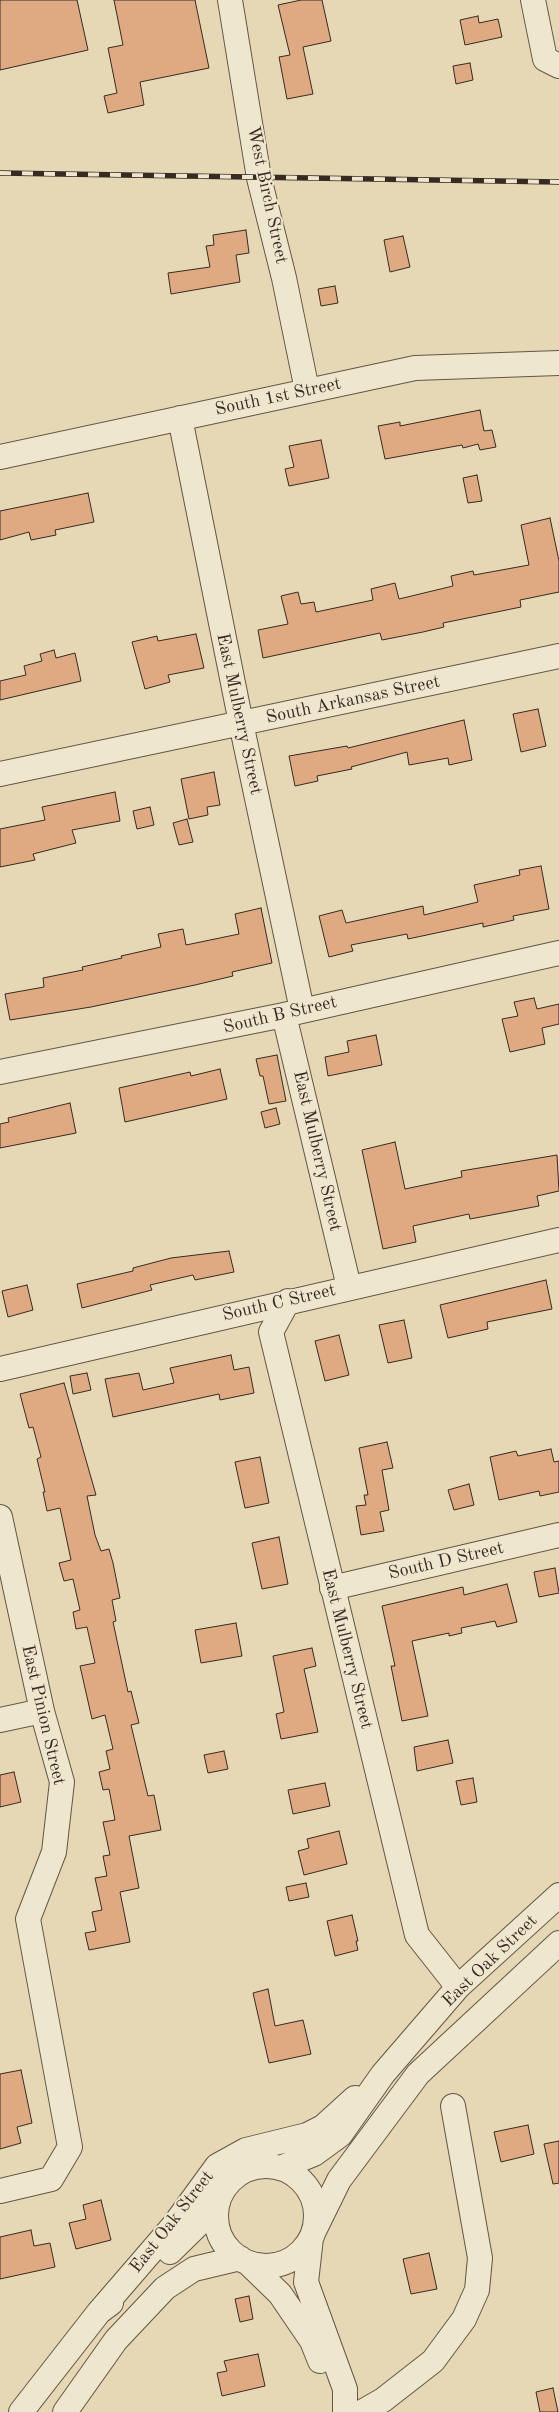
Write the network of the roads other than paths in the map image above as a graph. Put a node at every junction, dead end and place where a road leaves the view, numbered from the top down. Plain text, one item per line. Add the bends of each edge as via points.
1 (230, 0) edge
2 (533, 0) edge
3 (552, 63) edge
4 (559, 364) edge
5 (307, 390) junction
6 (180, 418) junction
7 (0, 457) edge
8 (559, 656) edge
9 (241, 723) junction
10 (0, 774) edge
11 (559, 953) edge
12 (293, 1013) junction
13 (0, 1072) edge
14 (559, 1240) edge
15 (349, 1287) junction
16 (288, 1301) junction
17 (0, 1369) edge
18 (0, 1517) edge
19 (559, 1535) edge
20 (332, 1588) junction
21 (42, 1711) junction
22 (0, 1720) edge
23 (559, 1895) edge
24 (559, 1943) edge
25 (458, 1987) junction
26 (383, 2074) junction
27 (453, 2106) dead end
28 (280, 2168) junction
29 (0, 2191) edge
30 (217, 2206) junction
31 (312, 2234) junction
32 (244, 2261) junction
33 (99, 2312) junction
34 (21, 2412) edge
35 (65, 2412) edge
36 (343, 2412) edge
37 (362, 2412) edge

1 - 5 street, West Birch Street via 259,178
2 - 3 street
4 - 5 street, South 1st Street via 415,368
5 - 6 street, South 1st Street
6 - 7 street, South 1st Street
6 - 9 street, East Mulberry Street
8 - 9 street, South Arkansas Street
9 - 10 street, South Arkansas Street
9 - 12 street, East Mulberry Street
11 - 12 street, South B Street
12 - 13 street, South B Street
12 - 15 street, East Mulberry Street
14 - 15 street, South C Street
15 - 16 street, South C Street
16 - 17 street, South C Street
16 - 20 street, East Mulberry Street via 271,1332
18 - 21 street, East Pinion Street
19 - 20 street, South D Street
20 - 25 street, East Mulberry Street via 417,1935
21 - 22 street
21 - 29 street, East Pinion Street via 62,1782 54,1852 28,1919 70,2147 51,2179
23 - 25 street, East Oak Street
24 - 31 street, East Oak Street via 418,2074 339,2180
25 - 26 street, East Oak Street
26 - 28 street, East Oak Street via 340,2135 314,2154
26 - 33 street, East Oak Street via 322,2127 246,2150 217,2166 174,2225
27 - 37 street via 480,2258 476,2290 464,2319 433,2361 383,2400
28 - 30 street via 248,2169 233,2178 222,2190
28 - 31 street via 295,2175 314,2203
30 - 32 street via 216,2223 221,2238 230,2251
30 - 33 street via 154,2270
31 - 32 street via 302,2251 288,2261 273,2266
31 - 36 street via 306,2282 345,2389
32 - 35 street via 194,2269 164,2288 116,2340
32 - 36 street via 280,2294 312,2341
33 - 34 street

